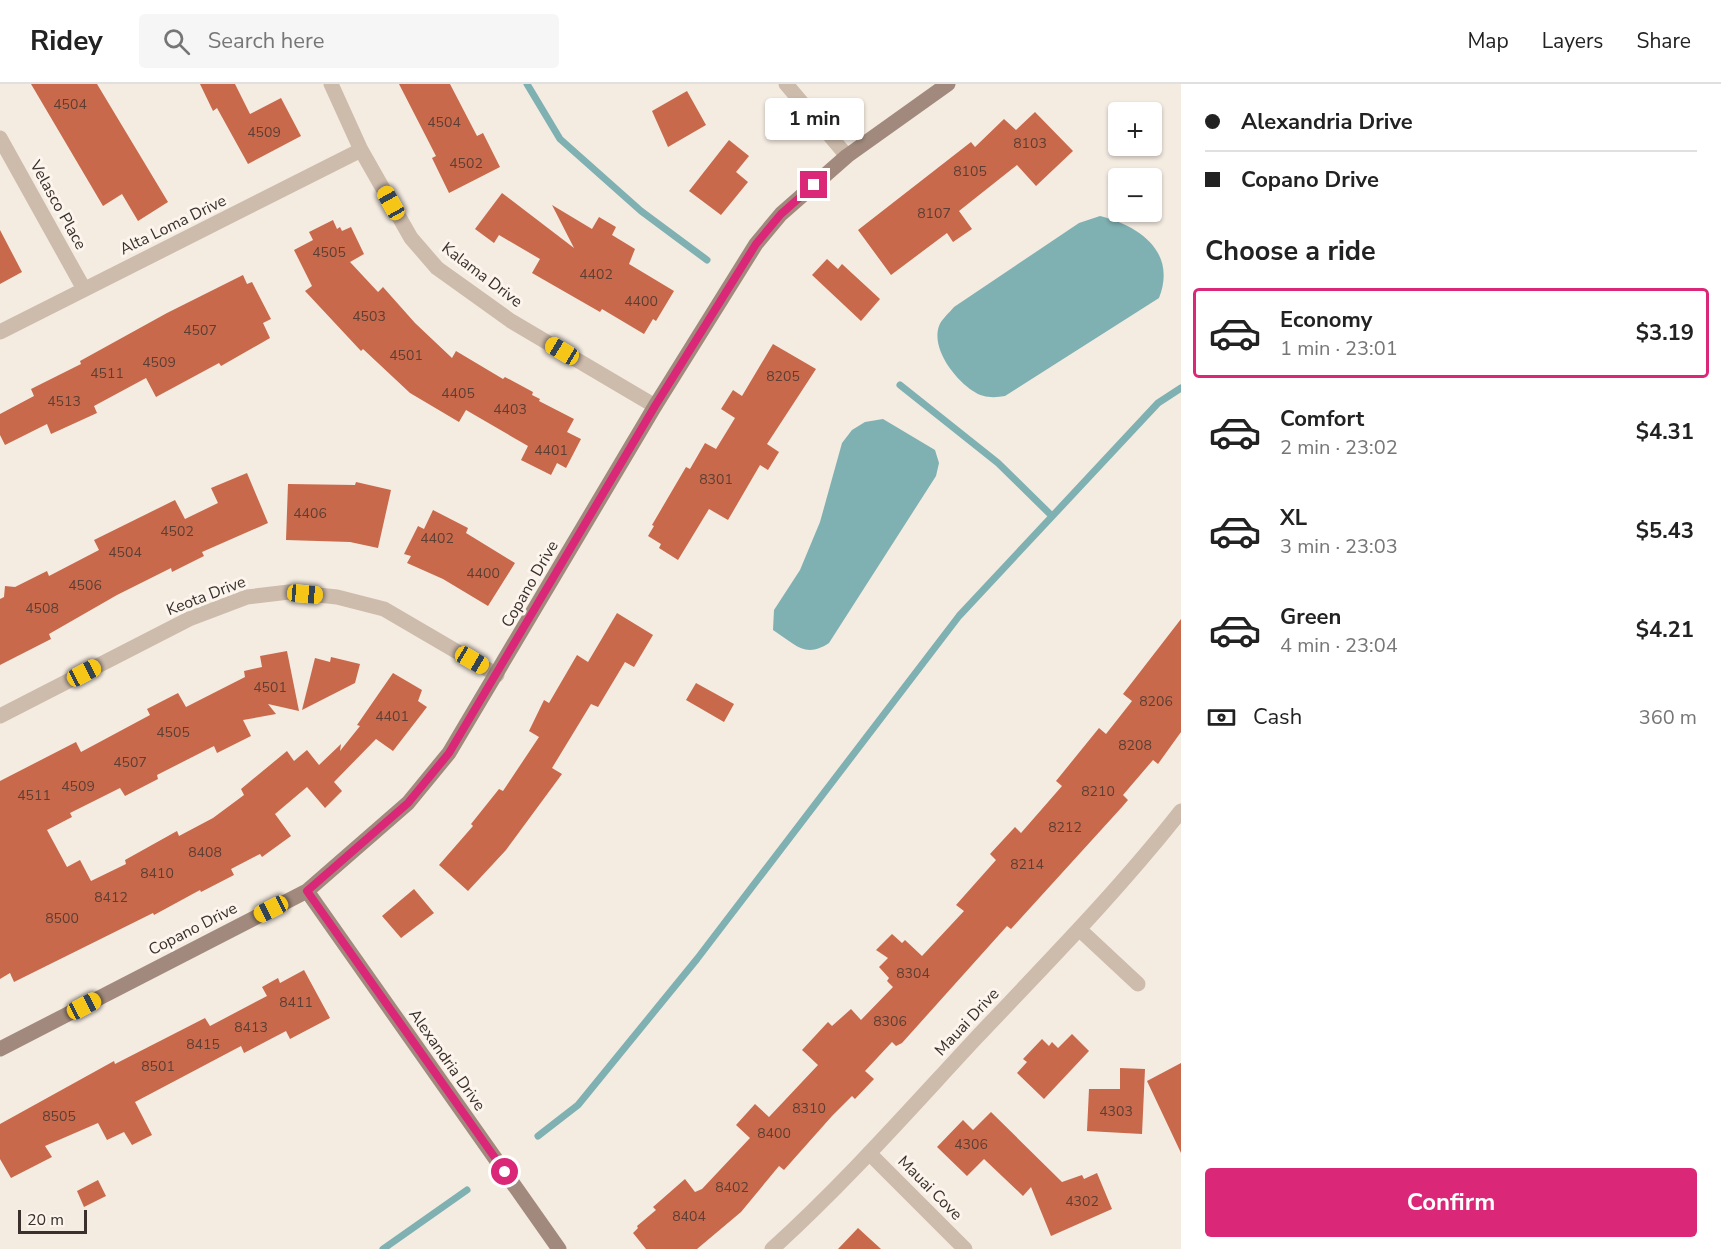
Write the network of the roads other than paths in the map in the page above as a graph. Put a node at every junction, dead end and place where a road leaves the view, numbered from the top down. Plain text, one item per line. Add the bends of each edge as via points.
1 (331, 84) edge
2 (786, 84) edge
3 (948, 84) edge
4 (0, 138) edge
5 (361, 150) junction
6 (847, 156) junction
7 (84, 289) junction
8 (0, 332) edge
9 (655, 406) junction
10 (497, 675) junction
11 (0, 716) edge
12 (1181, 811) edge
13 (307, 891) junction
14 (1078, 929) junction
15 (1138, 984) dead end
16 (0, 1049) edge
17 (869, 1153) junction
18 (559, 1249) edge
19 (772, 1249) edge
20 (965, 1249) edge

1 - 5 street, Kalama Drive
2 - 6 street
3 - 6 street, Copano Drive
4 - 7 street, Velasco Place
5 - 7 street, Alta Loma Drive
5 - 9 street, Kalama Drive via 411,238 437,268 511,321
6 - 9 street, Copano Drive via 781,214 756,244
7 - 8 street, Alta Loma Drive
9 - 10 street, Copano Drive
10 - 11 street, Keota Drive via 384,609 337,597 289,592 247,597 189,619
10 - 13 street, Copano Drive via 449,753 408,803
12 - 14 street, Mauai Drive
13 - 16 street, Copano Drive
13 - 18 street, Alexandria Drive
14 - 15 street
14 - 17 street, Mauai Drive
17 - 19 street, Mauai Drive
17 - 20 street, Mauai Cove

